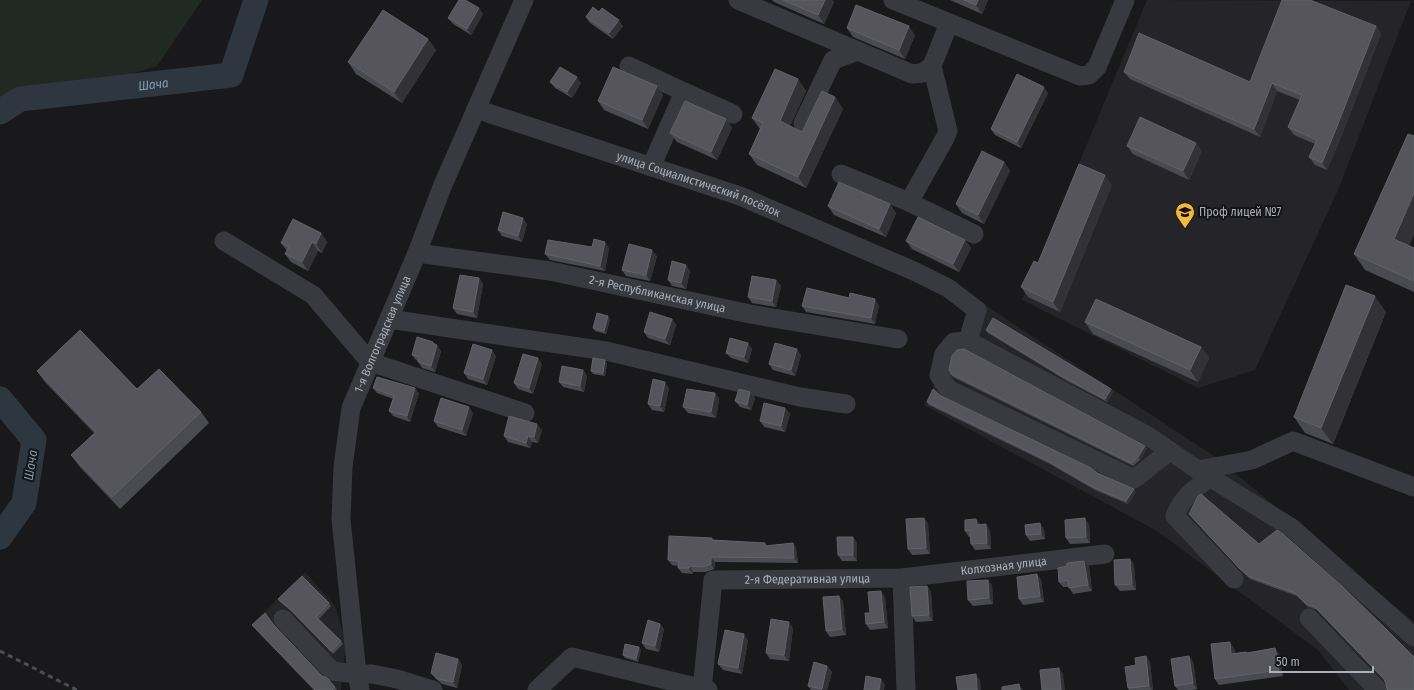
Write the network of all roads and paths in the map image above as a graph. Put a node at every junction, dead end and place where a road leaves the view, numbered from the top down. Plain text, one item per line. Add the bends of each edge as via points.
1 (524, 0) edge
2 (738, 0) edge
3 (894, 0) edge
4 (1125, 0) edge
5 (762, 5) edge
6 (950, 22) junction
7 (858, 51) junction
8 (629, 66) dead end
9 (932, 66) junction
10 (684, 92) junction
11 (476, 109) junction
12 (733, 114) dead end
13 (803, 123) dead end
14 (651, 167) junction
15 (841, 174) dead end
16 (909, 202) junction
17 (974, 234) dead end
18 (224, 241) dead end
19 (417, 253) junction
20 (389, 319) junction
21 (898, 339) dead end
22 (968, 341) junction
23 (370, 362) junction
24 (846, 404) dead end
25 (525, 413) dead end
26 (1170, 451) junction
27 (1204, 474) junction
28 (1414, 487) edge
29 (1105, 554) dead end
30 (902, 578) junction
31 (1234, 579) dead end
32 (1309, 618) dead end
33 (283, 619) dead end
34 (1414, 637) edge
35 (358, 682) edge
36 (433, 690) edge
37 (537, 690) edge
38 (704, 690) edge
39 (906, 690) edge
40 (1378, 690) edge

1 - 11 street, 1-я Волгоградская улица
2 - 5 street
3 - 6 street
4 - 6 street via 1097,67 1090,75 1080,76
5 - 7 street
6 - 9 street
7 - 9 street via 912,74 922,73
7 - 13 street via 833,60
8 - 10 street
9 - 16 street via 948,131
10 - 12 street
10 - 14 street
11 - 14 street, улица Социалистический посёлок
11 - 19 street, 1-я Волгоградская улица
14 - 22 street, улица Социалистический посёлок via 740,196 948,288 978,310
15 - 16 street
16 - 17 street
18 - 23 street via 313,295
19 - 20 street, 1-я Волгоградская улица
19 - 21 street, 2-я Республиканская улица via 550,271 750,314
20 - 23 street, 1-я Волгоградская улица
20 - 24 street via 606,351 800,397
22 - 26 street via 1148,436
22 - 26 street via 954,342 944,354 938,375 948,389 1134,479
23 - 25 street
23 - 35 street, 1-я Волгоградская улица via 351,408 343,467 342,518
26 - 27 street
27 - 28 street via 1252,460 1293,441
27 - 31 street via 1179,504 1175,516
27 - 34 street via 1292,528
29 - 30 street, Колхозная улица
30 - 38 street, 2-я Федеративная улица via 713,580
30 - 39 street
32 - 40 street
33 - 35 street via 332,671
35 - 36 street via 372,674
37 - 38 street via 572,657

